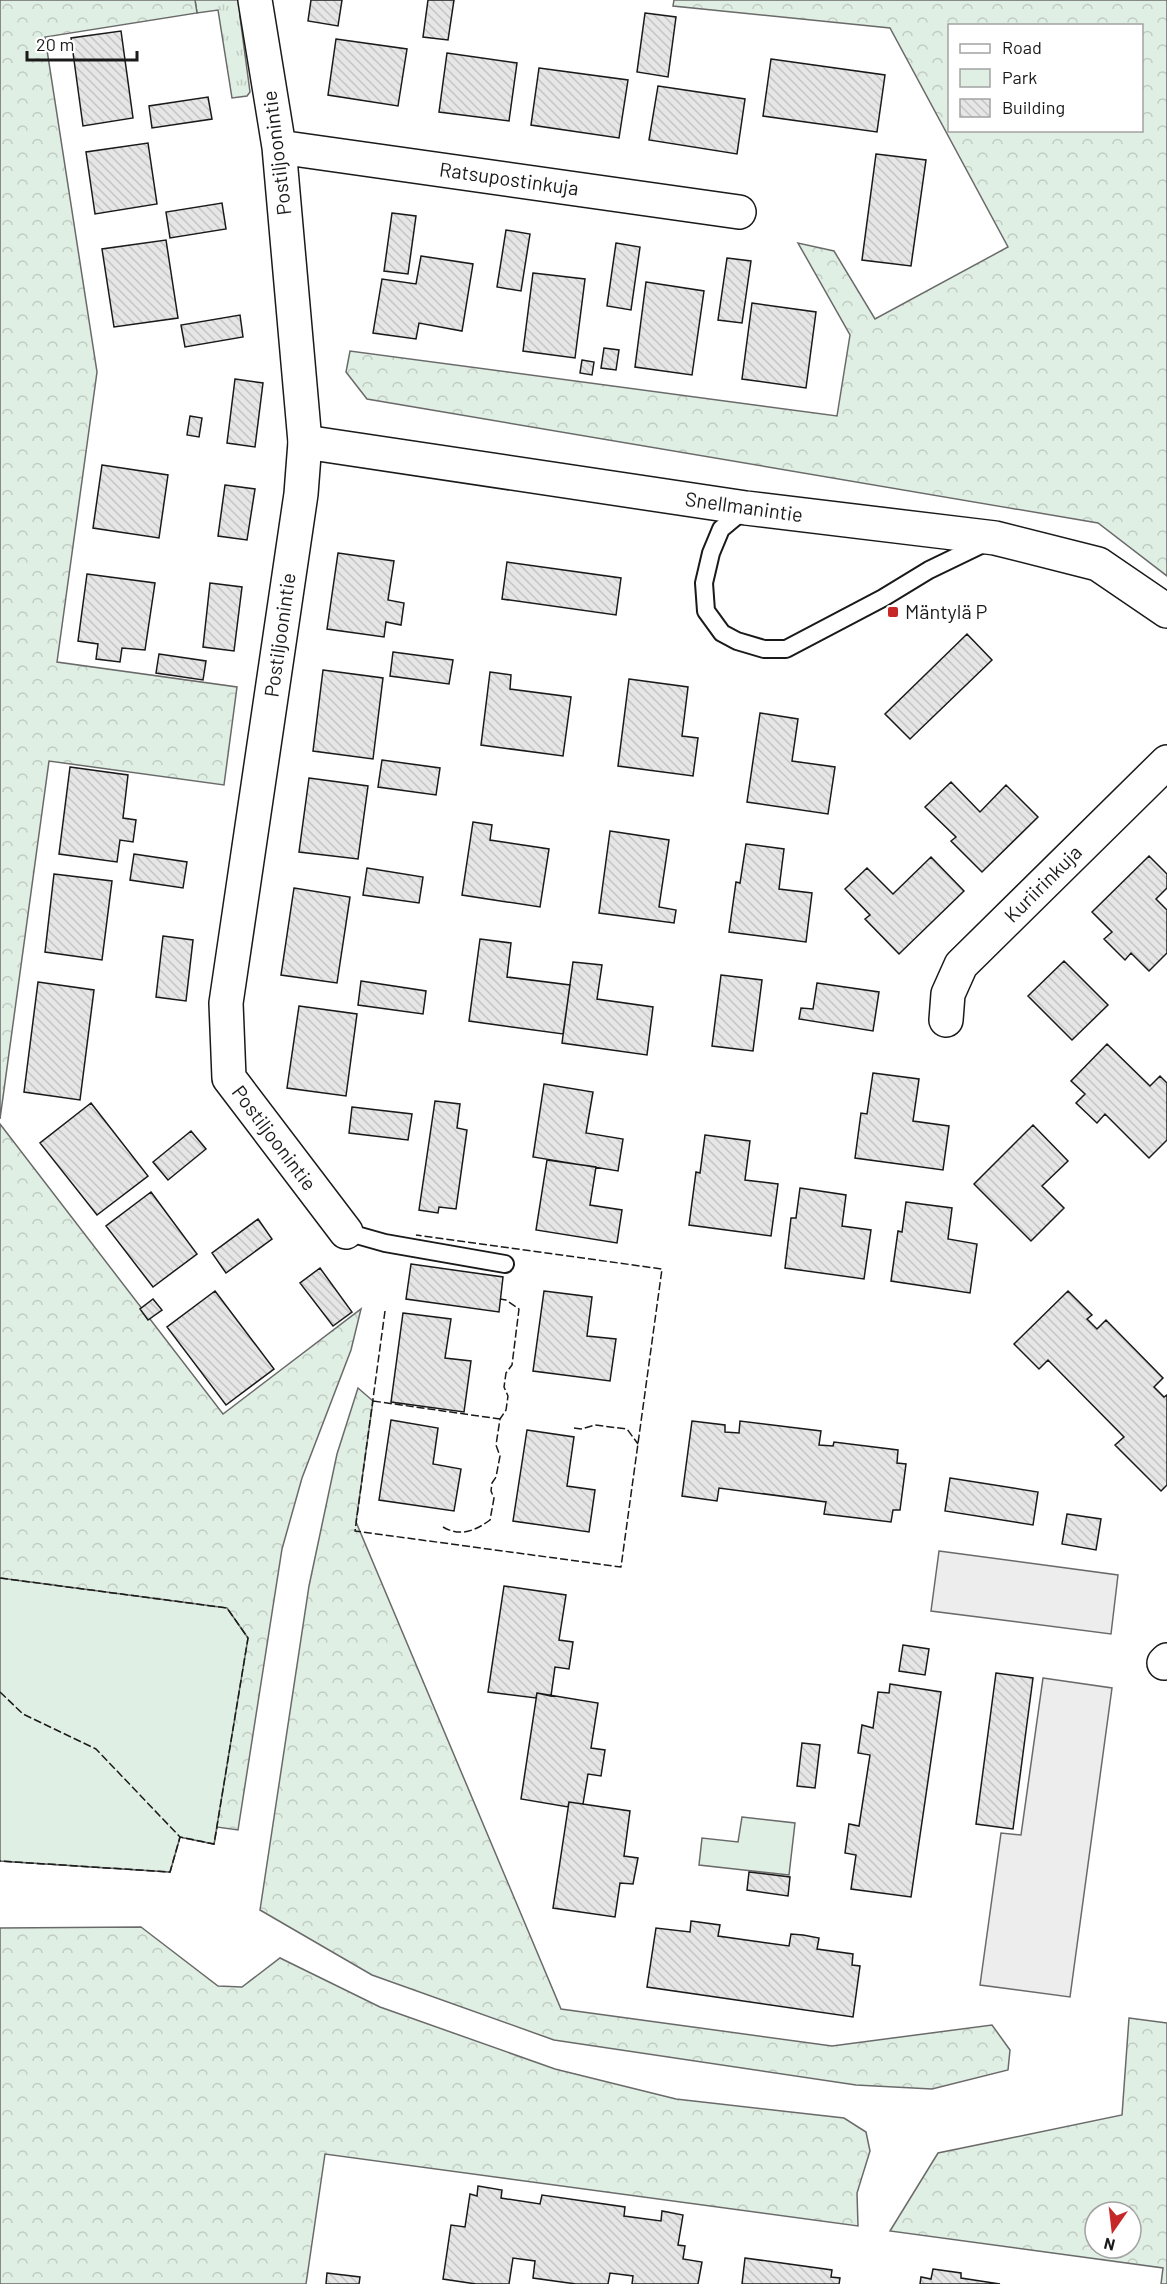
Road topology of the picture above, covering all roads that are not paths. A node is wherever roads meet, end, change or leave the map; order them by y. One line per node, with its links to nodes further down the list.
1 (255, 0): 2 (street, Postiljoonintie)
2 (279, 147): 3 (street, Ratsupostinkuja); 4 (street, Postiljoonintie)
3 (739, 212)
4 (305, 442): 5 (street, Snellmanintie); 10 (street, Postiljoonintie)
5 (746, 508): 6 (street, Snellmanintie); 6 (lane)
6 (995, 538): 7 (street, Snellmanintie)
7 (1167, 611)
8 (1167, 762): 9 (street, Kuriirinkuja)
9 (946, 1020)
10 (346, 1232): 11 (lane)
11 (504, 1264)

